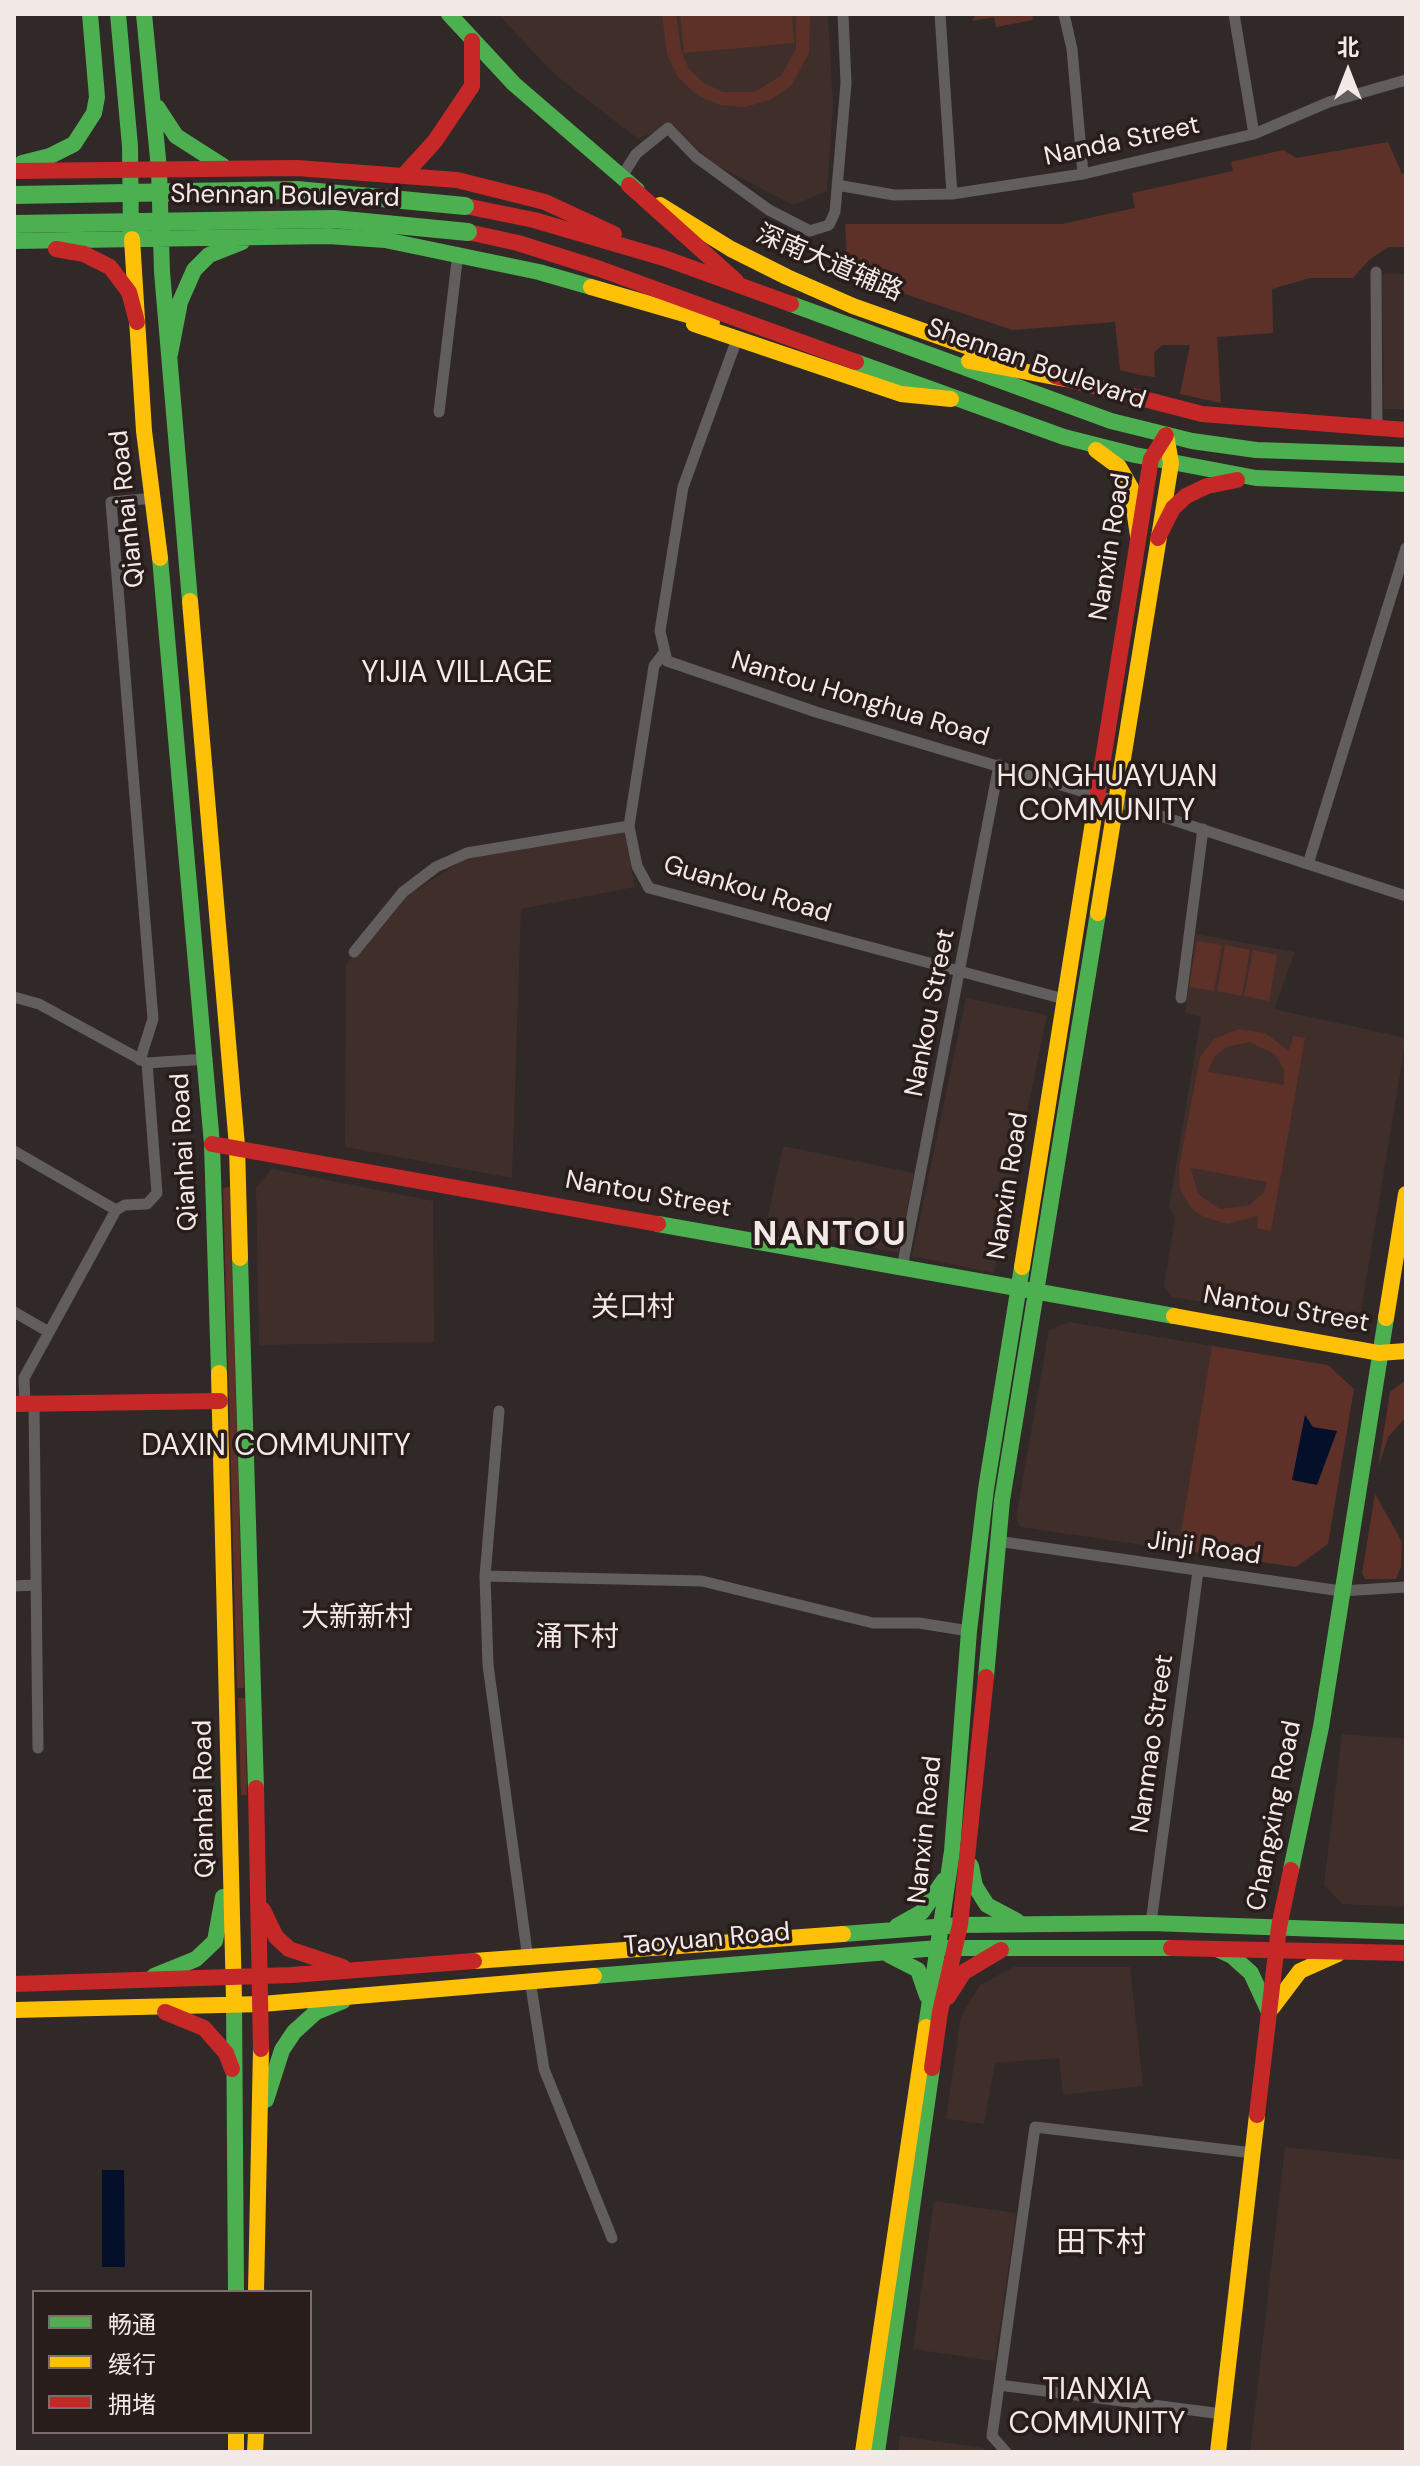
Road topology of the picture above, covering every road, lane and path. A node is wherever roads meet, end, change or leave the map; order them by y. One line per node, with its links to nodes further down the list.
1 (90, 14): 13 (main road)
2 (118, 14): 15 (main road, Qianhai Road)
3 (144, 14): 11 (main road, Qianhai Road)
4 (449, 14): 9 (main road, 深南大道辅路)
5 (843, 14): 20 (street)
6 (940, 14): 21 (street)
7 (1064, 14): 18 (street)
8 (1234, 14): 12 (street)
9 (472, 41): 17 (main road); 19 (main road, 深南大道辅路)
10 (1406, 80): 12 (street, Nanda Street)
11 (153, 100): 14 (main road); 16 (main road, Qianhai Road)
12 (1254, 134): 18 (street, Nanda Street)
13 (14, 168): 15 (main road, Shennan Boulevard)
14 (225, 168): 16 (main road, Shennan Boulevard); 17 (main road, Shennan Boulevard)
15 (130, 169): 16 (main road, Shennan Boulevard); 25 (main road, Qianhai Road)
16 (159, 169): 26 (main road, Qianhai Road)
17 (405, 174): 29 (main road, Shennan Boulevard)
18 (1083, 174): 21 (street, Nanda Street)
19 (625, 182): 20 (street); 31 (main road); 38 (main road, 深南大道辅路)
20 (837, 185): 21 (street, Nanda Street)
21 (952, 194)
22 (14, 195): 29 (main road, Shennan Boulevard, bridge)
23 (14, 224): 36 (main road, Shennan Boulevard, bridge)
24 (287, 236): 26 (main road, Shennan Boulevard); 28 (main road, Shennan Boulevard); 37 (main road)
25 (132, 239): 26 (main road, Shennan Boulevard); 27 (main road, Shennan Boulevard); 33 (main road, Qianhai Road)
26 (161, 239): 37 (main road, Qianhai Road)
27 (14, 243): 33 (main road)
28 (458, 253): 32 (main road, Shennan Boulevard); 40 (street)
29 (664, 258): 31 (main road, Shennan Boulevard)
30 (1376, 272): 41 (street)
31 (744, 288): 35 (main road, Shennan Boulevard)
32 (591, 289): 34 (main road); 36 (main road, Shennan Boulevard)
33 (137, 322): 50 (main road, Qianhai Road)
34 (737, 339): 39 (main road); 54 (street)
35 (915, 351): 38 (main road); 43 (main road, Shennan Boulevard)
36 (823, 352): 39 (main road, Shennan Boulevard)
37 (170, 354): 70 (main road, Qianhai Road)
38 (1065, 379): 41 (main road, 深南大道辅路)
39 (952, 399): 44 (main road, Shennan Boulevard)
40 (439, 412)
41 (1377, 429): 42 (main road, 深南大道辅路)
42 (1406, 430)
43 (1166, 435): 45 (main road, Shennan Boulevard); 46 (main road, Nanxin Road); 47 (main road, Nanxin Road)
44 (1064, 437): 46 (main road, Shennan Boulevard); 51 (main road)
45 (1406, 455)
46 (1151, 459): 47 (main road, Shennan Boulevard); 51 (main road, Nanxin Road)
47 (1171, 463): 48 (main road, Shennan Boulevard); 52 (main road, Nanxin Road)
48 (1256, 478): 49 (main road, Shennan Boulevard); 52 (main road)
49 (1406, 484)
50 (154, 498): 67 (main road, Qianhai Road); 68 (street)
51 (1138, 536): 56 (main road, Nanxin Road)
52 (1158, 538): 57 (main road, Nanxin Road)
53 (1406, 548): 60 (street)
54 (663, 654): 55 (street, Nantou Honghua Road); 58 (street, Guankou Road)
55 (999, 765): 56 (street, Nantou Honghua Road); 63 (street, Nankou Street)
56 (1098, 796): 57 (street, Nantou Honghua Road); 66 (main road, Nanxin Road)
57 (1118, 802): 59 (street, Nantou Honghua Road); 75 (main road, Nanxin Road)
58 (629, 826): 62 (street); 63 (street, Guankou Road)
59 (1203, 829): 60 (street, Nantou Honghua Road); 65 (street)
60 (1308, 864): 61 (street, Nantou Honghua Road)
61 (1406, 896)
62 (354, 952)
63 (962, 974): 66 (street, Guankou Road); 74 (street, Nankou Street)
64 (14, 997): 68 (street)
65 (1181, 998)
66 (1064, 999): 75 (main road, Nanxin Road)
67 (207, 1059): 68 (street); 69 (main road, Qianhai Road)
68 (144, 1062): 73 (street)
69 (212, 1144): 70 (main road, Nantou Street); 81 (main road, Qianhai Road)
70 (237, 1146): 74 (main road, Nantou Street); 95 (main road, Qianhai Road)
71 (14, 1151): 73 (street)
72 (1406, 1194): 79 (main road, Changxing Road)
73 (116, 1210): 77 (street)
74 (902, 1268): 75 (main road, Nantou Street)
75 (1028, 1291): 79 (main road, Nantou Street); 84 (main road, Nanxin Road); 91 (main road, Nanxin Road)
76 (14, 1312): 77 (street)
77 (49, 1332): 80 (street)
78 (1406, 1351): 79 (main road, Nantou Street)
79 (1379, 1353): 90 (main road, Changxing Road)
80 (19, 1378): 82 (street)
81 (220, 1401): 82 (main road); 93 (main road, Qianhai Road)
82 (24, 1404): 87 (street)
83 (499, 1411): 86 (street)
84 (997, 1541): 85 (street, Jinji Road); 94 (main road, Nanxin Road)
85 (1198, 1571): 90 (street, Jinji Road); 96 (street, Nanmao Street)
86 (485, 1576): 91 (street); 109 (street)
87 (36, 1585): 88 (street); 92 (street)
88 (14, 1586)
89 (1406, 1587): 90 (street, Jinji Road)
90 (1341, 1591): 99 (main road, Changxing Road)
91 (969, 1631): 94 (main road, Nanxin Road)
92 (38, 1748)
93 (232, 1820): 112 (main road, Qianhai Road); 114 (main road)
94 (961, 1853): 97 (main road); 98 (main road, Nanxin Road); 100 (main road)
95 (259, 1901): 110 (main road); 111 (main road, Qianhai Road)
96 (1151, 1923): 97 (main road, Taoyuan Road); 99 (main road, Taoyuan Road)
97 (1034, 1925): 98 (main road, Taoyuan Road)
98 (951, 1926): 100 (main road, Taoyuan Road); 104 (main road, Nanxin Road)
99 (1279, 1927): 101 (main road, Taoyuan Road); 105 (main road, Changxing Road)
100 (886, 1930): 109 (main road, Taoyuan Road)
101 (1406, 1932)
102 (1018, 1947): 103 (main road, Taoyuan Road); 104 (main road, Taoyuan Road); 121 (main road)
103 (1208, 1947): 105 (main road, Taoyuan Road); 122 (main road)
104 (946, 1948): 107 (main road, Taoyuan Road); 121 (main road, Nanxin Road)
105 (1277, 1948): 106 (main road, Taoyuan Road); 122 (main road, Changxing Road)
106 (1346, 1951): 108 (main road, Taoyuan Road); 122 (main road)
107 (876, 1953): 113 (main road, Taoyuan Road); 121 (main road)
108 (1406, 1953)
109 (528, 1959): 110 (main road, Taoyuan Road)
110 (357, 1970): 111 (main road, Taoyuan Road)
111 (262, 1977): 112 (main road, Taoyuan Road); 117 (main road, Qianhai Road)
112 (234, 1978): 114 (main road, Taoyuan Road); 118 (main road, Qianhai Road)
113 (530, 1980): 116 (main road, Taoyuan Road); 126 (street)
114 (129, 1981): 115 (main road, Taoyuan Road)
115 (14, 1984)
116 (364, 1993): 117 (main road, Taoyuan Road); 124 (main road)
117 (262, 2004): 118 (main road, Taoyuan Road); 124 (main road, Qianhai Road)
118 (234, 2006): 119 (main road, Taoyuan Road); 123 (main road, Qianhai Road)
119 (132, 2007): 120 (main road, Taoyuan Road); 123 (main road)
120 (14, 2010)
121 (933, 2011): 131 (main road, Nanxin Road); 132 (main road, Nanxin Road)
122 (1269, 2013): 125 (main road, Changxing Road)
123 (237, 2082): 127 (main road, Qianhai Road)
124 (261, 2112): 128 (main road, Qianhai Road)
125 (1253, 2153): 129 (street); 130 (main road, Changxing Road)
126 (612, 2238)
127 (236, 2290)
128 (256, 2290)
129 (999, 2385): 130 (street); 133 (street)
130 (1222, 2414): 134 (main road, Changxing Road)
131 (863, 2452)
132 (877, 2452)
133 (1006, 2452)
134 (1218, 2452)

